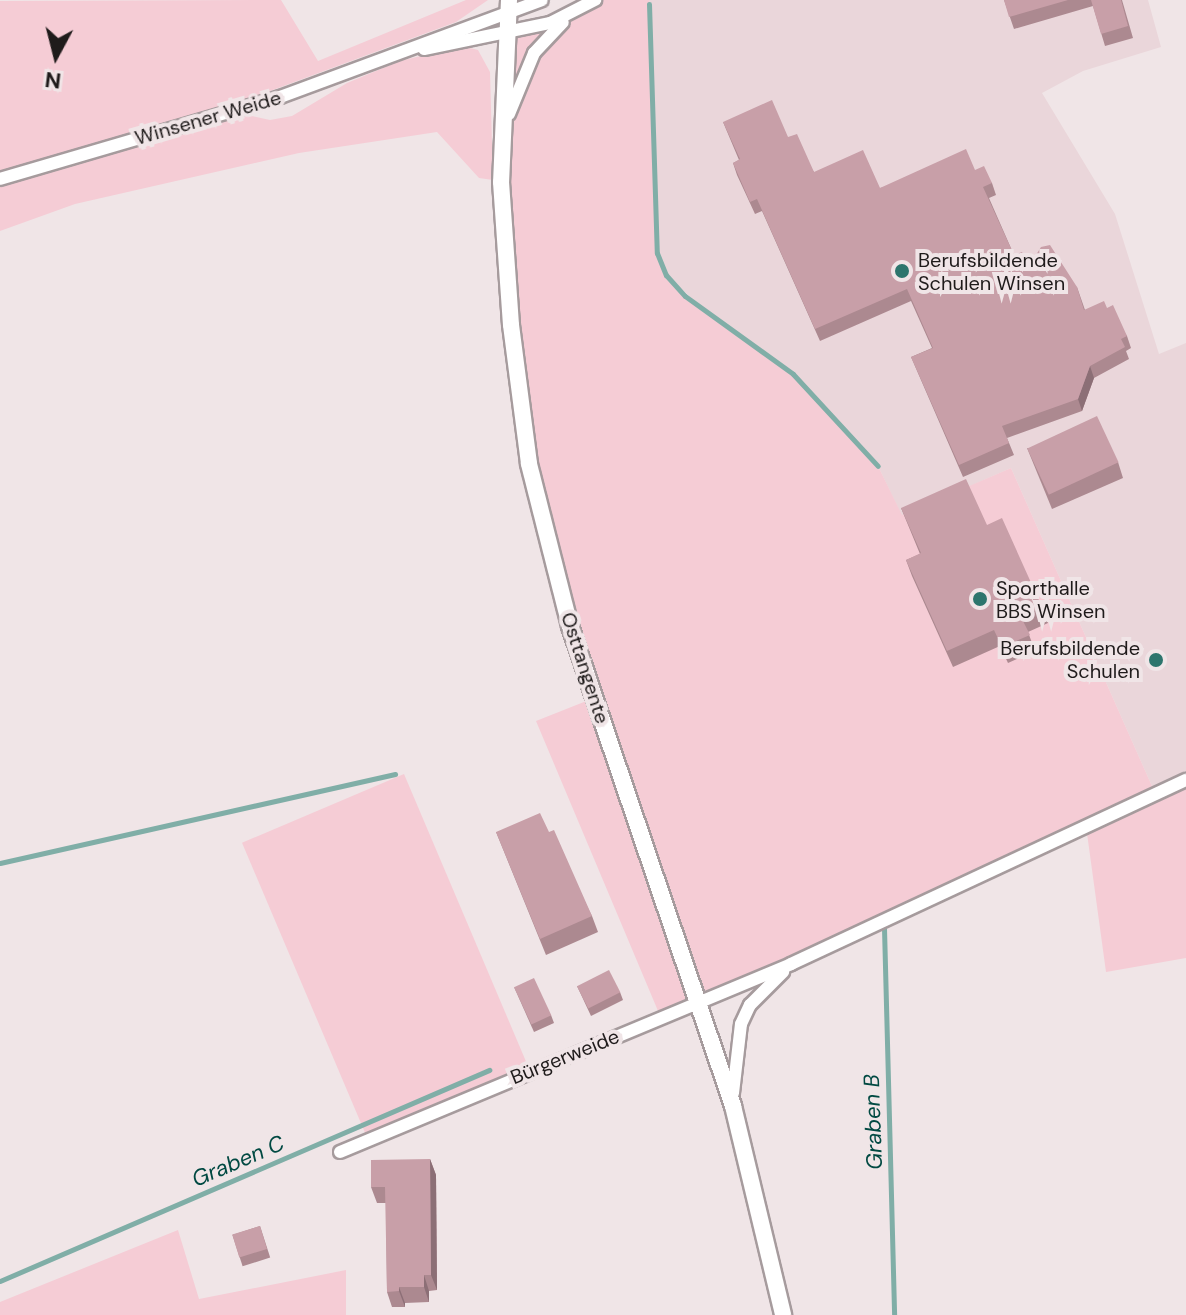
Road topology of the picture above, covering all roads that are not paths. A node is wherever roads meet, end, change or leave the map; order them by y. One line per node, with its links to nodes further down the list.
1 (542, 0): 3 (street, Winsener Weide)
2 (595, 0): 4 (street)
3 (508, 5): 5 (main road, Osttangente); 6 (street, Winsener Weide)
4 (574, 12): 5 (street, Winsener Weide); 7 (street)
5 (506, 33): 6 (street, Winsener Weide); 7 (main road, Osttangente)
6 (413, 51): 8 (street, Winsener Weide)
7 (501, 140): 11 (main road, Osttangente)
8 (0, 179)
9 (1186, 780): 10 (street, Bürgerweide)
10 (791, 964): 11 (street, Bürgerweide); 12 (street, Bürgerweide)
11 (700, 1003): 12 (main road, Osttangente); 13 (street, Bürgerweide)
12 (733, 1106): 14 (main road, Osttangente)
13 (340, 1152)
14 (783, 1315)

